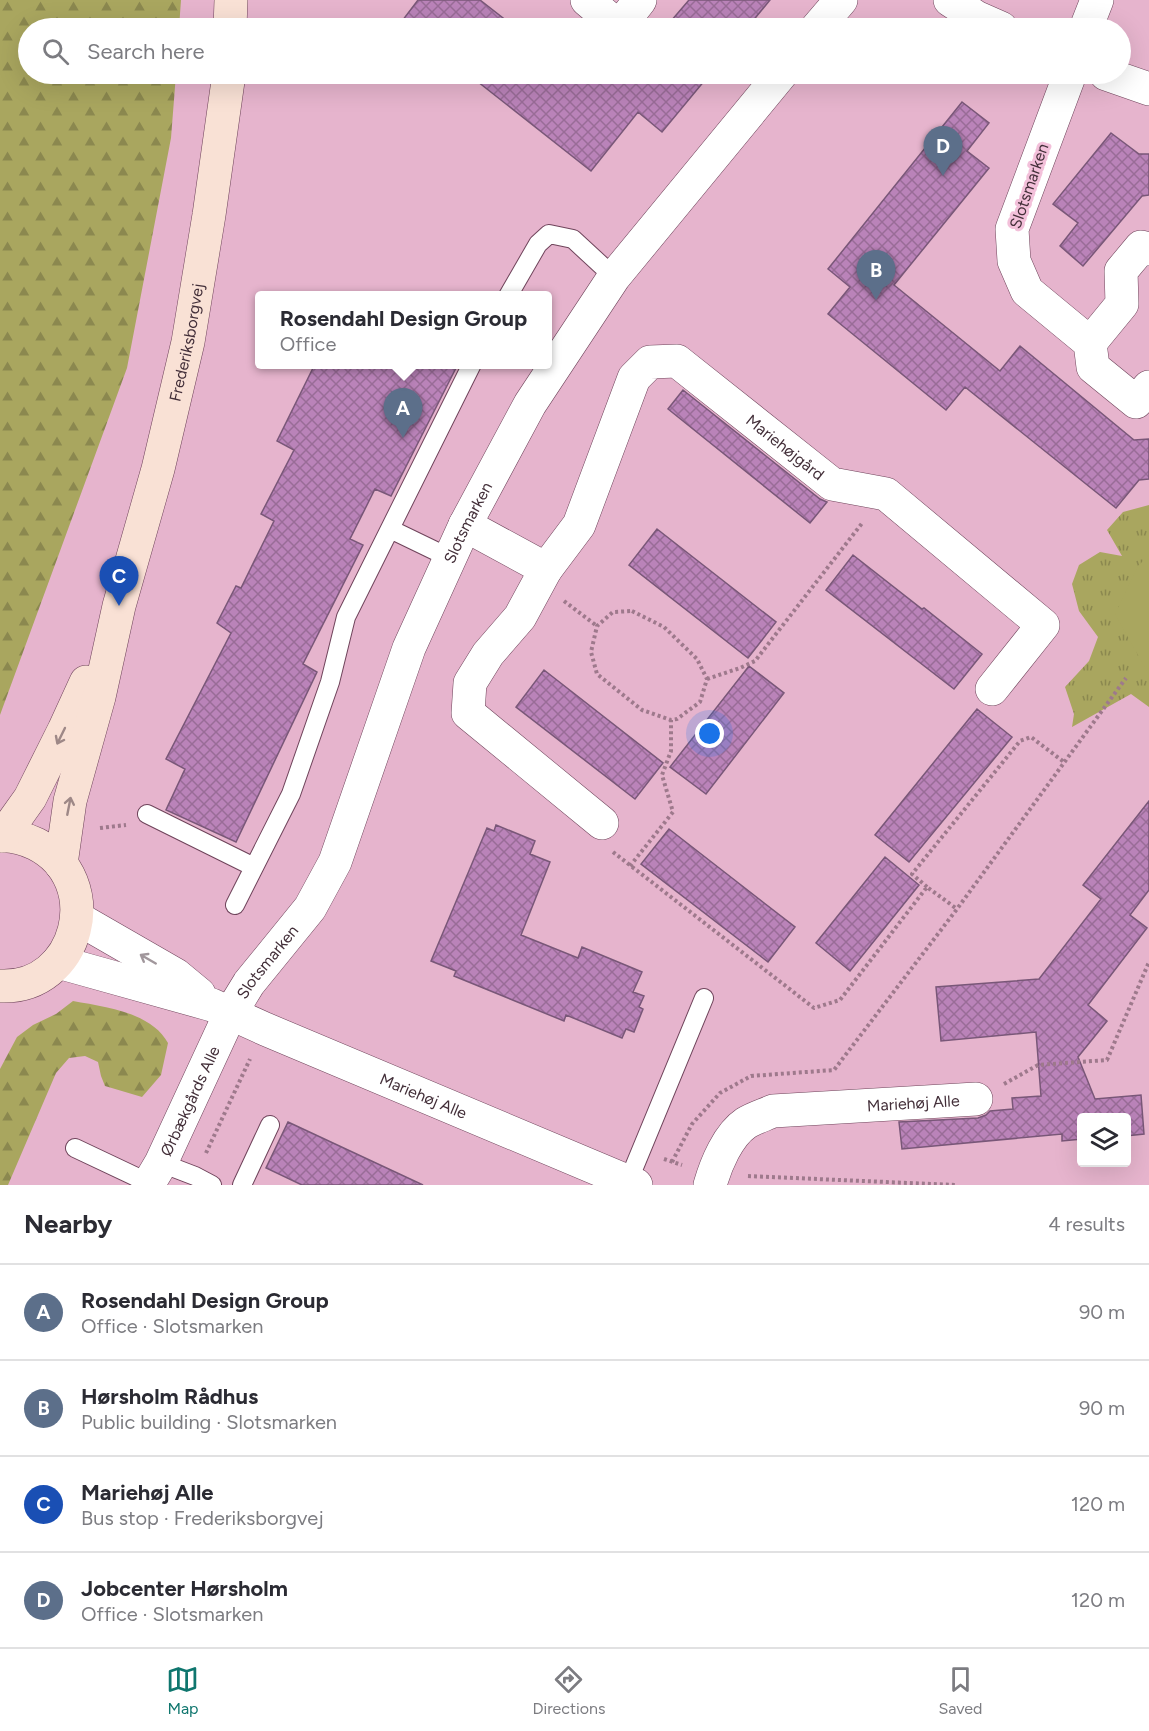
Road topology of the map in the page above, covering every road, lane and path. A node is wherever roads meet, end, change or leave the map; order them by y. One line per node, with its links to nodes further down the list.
1 (231, 0): 7 (main road)
2 (587, 0): 8 (street)
3 (640, 0): 9 (street)
4 (841, 0): 10 (street)
5 (950, 0): 11 (street)
6 (1097, 0): 12 (street)
7 (230, 18)
8 (608, 18)
9 (626, 18)
10 (826, 18)
11 (978, 18)
12 (1090, 18)
13 (1131, 83): 17 (street)
14 (228, 84): 29 (main road, Frederiksborgvej)
15 (773, 84): 19 (street, Slotsmarken)
16 (1066, 84): 21 (street, Slotsmarken)
17 (1149, 89)
18 (1149, 249): 21 (street)
19 (614, 277): 20 (lane); 25 (street, Slotsmarken)
20 (511, 291)
21 (1090, 343): 23 (street)
22 (470, 369): 26 (lane)
23 (1149, 387)
24 (886, 494): 28 (street, Mariehøjgård); 31 (path); 32 (street, Mariehøjgård)
25 (465, 525): 27 (street, Slotsmarken); 28 (street)
26 (390, 529): 27 (lane); 40 (lane)
27 (450, 558): 49 (street, Slotsmarken)
28 (546, 569): 36 (street, Mariehøjgård)
29 (119, 606): 37 (main road, Frederiksborgvej, one-way to 37); 38 (main road, Frederiksborgvej, one-way to 29)
30 (1126, 678): 34 (path)
31 (707, 679): 33 (path); 33 (path)
32 (992, 689)
33 (671, 720): 39 (path)
34 (1064, 762): 41 (path); 43 (path)
35 (147, 814): 40 (lane)
36 (602, 823): 39 (path)
37 (2, 836): 38 (main road)
38 (61, 864): 44 (main road)
39 (630, 866): 41 (path)
40 (254, 867): 42 (lane)
41 (927, 887): 43 (path)
42 (235, 905)
43 (957, 909): 55 (path)
44 (77, 918): 45 (main road); 49 (street, Mariehøj Alle, one-way to 44)
45 (58, 962): 47 (main road); 49 (street, Mariehøj Alle)
46 (1149, 962): 51 (path)
47 (0, 986)
48 (704, 998): 54 (lane)
49 (221, 1010): 50 (street, Mariehøj Alle); 57 (street, Ørbækgårds Alle)
50 (264, 1029): 56 (path); 59 (street, Mariehøj Alle)
51 (976, 1099): 58 (street, Mariehøj Alle)
52 (270, 1125): 61 (lane)
53 (75, 1148): 57 (lane)
54 (642, 1150): 55 (path); 59 (lane)
55 (672, 1162): 58 (path)
56 (195, 1176): 57 (lane); 60 (lane)
57 (153, 1177)
58 (712, 1180): 62 (path)
59 (632, 1184)
60 (212, 1185)
61 (242, 1185)
62 (955, 1185)

